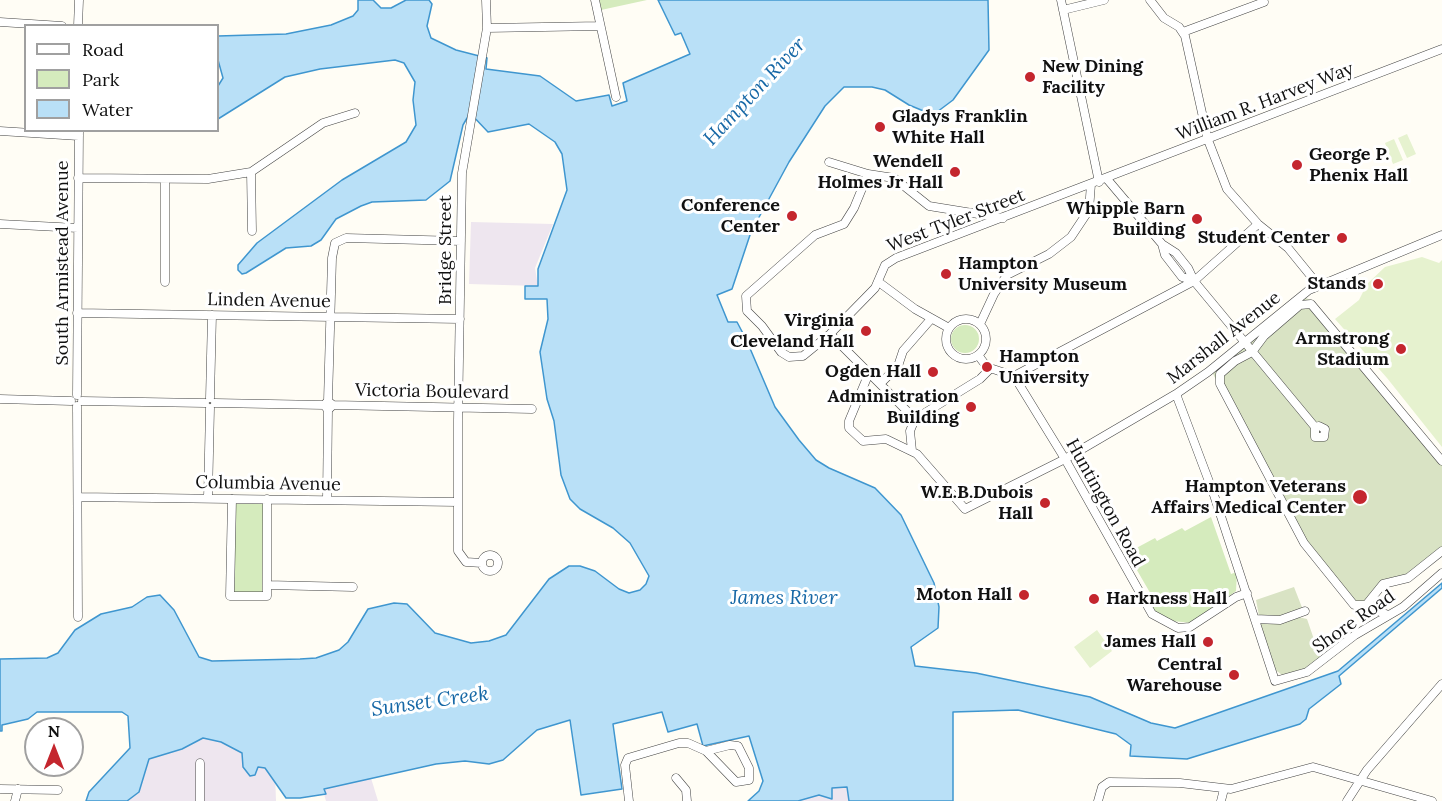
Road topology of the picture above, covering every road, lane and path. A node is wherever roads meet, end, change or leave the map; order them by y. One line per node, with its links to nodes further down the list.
1 (79, 0): 11 (street)
2 (486, 0): 13 (street, Bridge Street)
3 (595, 0): 12 (street)
4 (1061, 0): 8 (street)
5 (1104, 0): 8 (street)
6 (1150, 0): 14 (street)
7 (1264, 2): 14 (street)
8 (1063, 10): 26 (street)
9 (0, 22): 10 (street)
10 (31, 24)
11 (78, 24)
12 (600, 26): 13 (street); 16 (street)
13 (488, 28): 33 (street, Bridge Street)
14 (1183, 32): 20 (street)
15 (1442, 49): 20 (street, William R. Harvey Way)
16 (616, 97)
17 (355, 113): 22 (street)
18 (0, 132): 19 (street)
19 (79, 133): 24 (street, South Armistead Avenue)
20 (1208, 140): 26 (street, William R. Harvey Way); 29 (street)
21 (829, 162): 23 (street)
22 (251, 172): 25 (street); 31 (street)
23 (868, 174): 27 (street); 45 (street, West Tyler Street)
24 (78, 178): 25 (street); 30 (street, South Armistead Avenue)
25 (165, 179): 35 (street)
26 (1099, 182): 27 (street, West Tyler Street); 34 (street); 43 (street)
27 (1005, 218): 36 (street, West Tyler Street)
28 (0, 224): 30 (street)
29 (1258, 224): 34 (street); 37 (street)
30 (78, 228): 38 (street, South Armistead Avenue)
31 (252, 231)
32 (1442, 235): 37 (street, Marshall Avenue)
33 (461, 241): 40 (street); 41 (street, Bridge Street)
34 (1194, 281): 46 (street); 51 (street)
35 (165, 282)
36 (880, 283): 42 (street); 45 (street, West Tyler Street)
37 (1319, 286): 46 (street, Marshall Avenue)
38 (77, 313): 39 (street, Linden Avenue); 55 (street, South Armistead Avenue)
39 (212, 315): 40 (street, Linden Avenue); 56 (street)
40 (330, 317): 41 (street, Linden Avenue); 57 (street)
41 (460, 319): 58 (street, Bridge Street)
42 (931, 319): 44 (street); 52 (street)
43 (980, 324): 44 (street); 48 (street)
44 (949, 328): 48 (street)
45 (830, 334): 50 (street)
46 (1245, 342): 47 (street); 53 (street, Marshall Avenue)
47 (1252, 352): 61 (street); 64 (street); 77 (street)
48 (978, 355): 49 (street)
49 (990, 369): 51 (street); 60 (street)
50 (869, 373): 52 (street); 62 (street)
51 (1014, 376): 63 (street, Huntington Road)
52 (880, 384): 60 (street)
53 (1176, 394): 63 (street, Marshall Avenue); 76 (street)
54 (0, 399): 55 (street, Victoria Boulevard)
55 (77, 401): 56 (street, Victoria Boulevard); 65 (street, South Armistead Avenue)
56 (210, 403): 57 (street, Victoria Boulevard); 66 (street)
57 (328, 405): 58 (street, Victoria Boulevard); 69 (street)
58 (459, 408): 59 (street, Victoria Boulevard); 70 (street, Bridge Street)
59 (532, 409)
60 (915, 419): 62 (street)
61 (1315, 428)
62 (912, 452): 63 (street, Marshall Avenue)
63 (1065, 459): 76 (street, Huntington Road)
64 (1442, 461)
65 (78, 497): 66 (street, Columbia Avenue); 80 (street, South Armistead Avenue)
66 (208, 498): 67 (street, Columbia Avenue)
67 (232, 499): 68 (street, Columbia Avenue); 74 (street)
68 (267, 499): 69 (street, Columbia Avenue); 74 (street)
69 (327, 499): 70 (street, Columbia Avenue)
70 (458, 502): 72 (street, Bridge Street)
71 (1442, 551): 77 (street)
72 (483, 563)
73 (1442, 573): 79 (street, Shore Road)
74 (267, 585): 75 (street)
75 (353, 587)
76 (1247, 593): 81 (street)
77 (1365, 606): 79 (street)
78 (1305, 611): 81 (street)
79 (1388, 615): 81 (street, Shore Road)
80 (78, 617)
81 (1255, 619)
82 (1442, 684): 86 (street)
83 (706, 751): 83 (street); 93 (street)
84 (200, 763): 92 (street)
85 (676, 778): 94 (street)
86 (1360, 779): 89 (street); 97 (street); 98 (street)
87 (0, 789): 88 (street)
88 (18, 789): 90 (street); 91 (street)
89 (1224, 789): 95 (street); 96 (street)
90 (58, 790)
91 (15, 801)
92 (200, 801)
93 (629, 801)
94 (687, 801)
95 (1098, 801)
96 (1221, 801)
97 (1347, 801)
98 (1432, 801)

